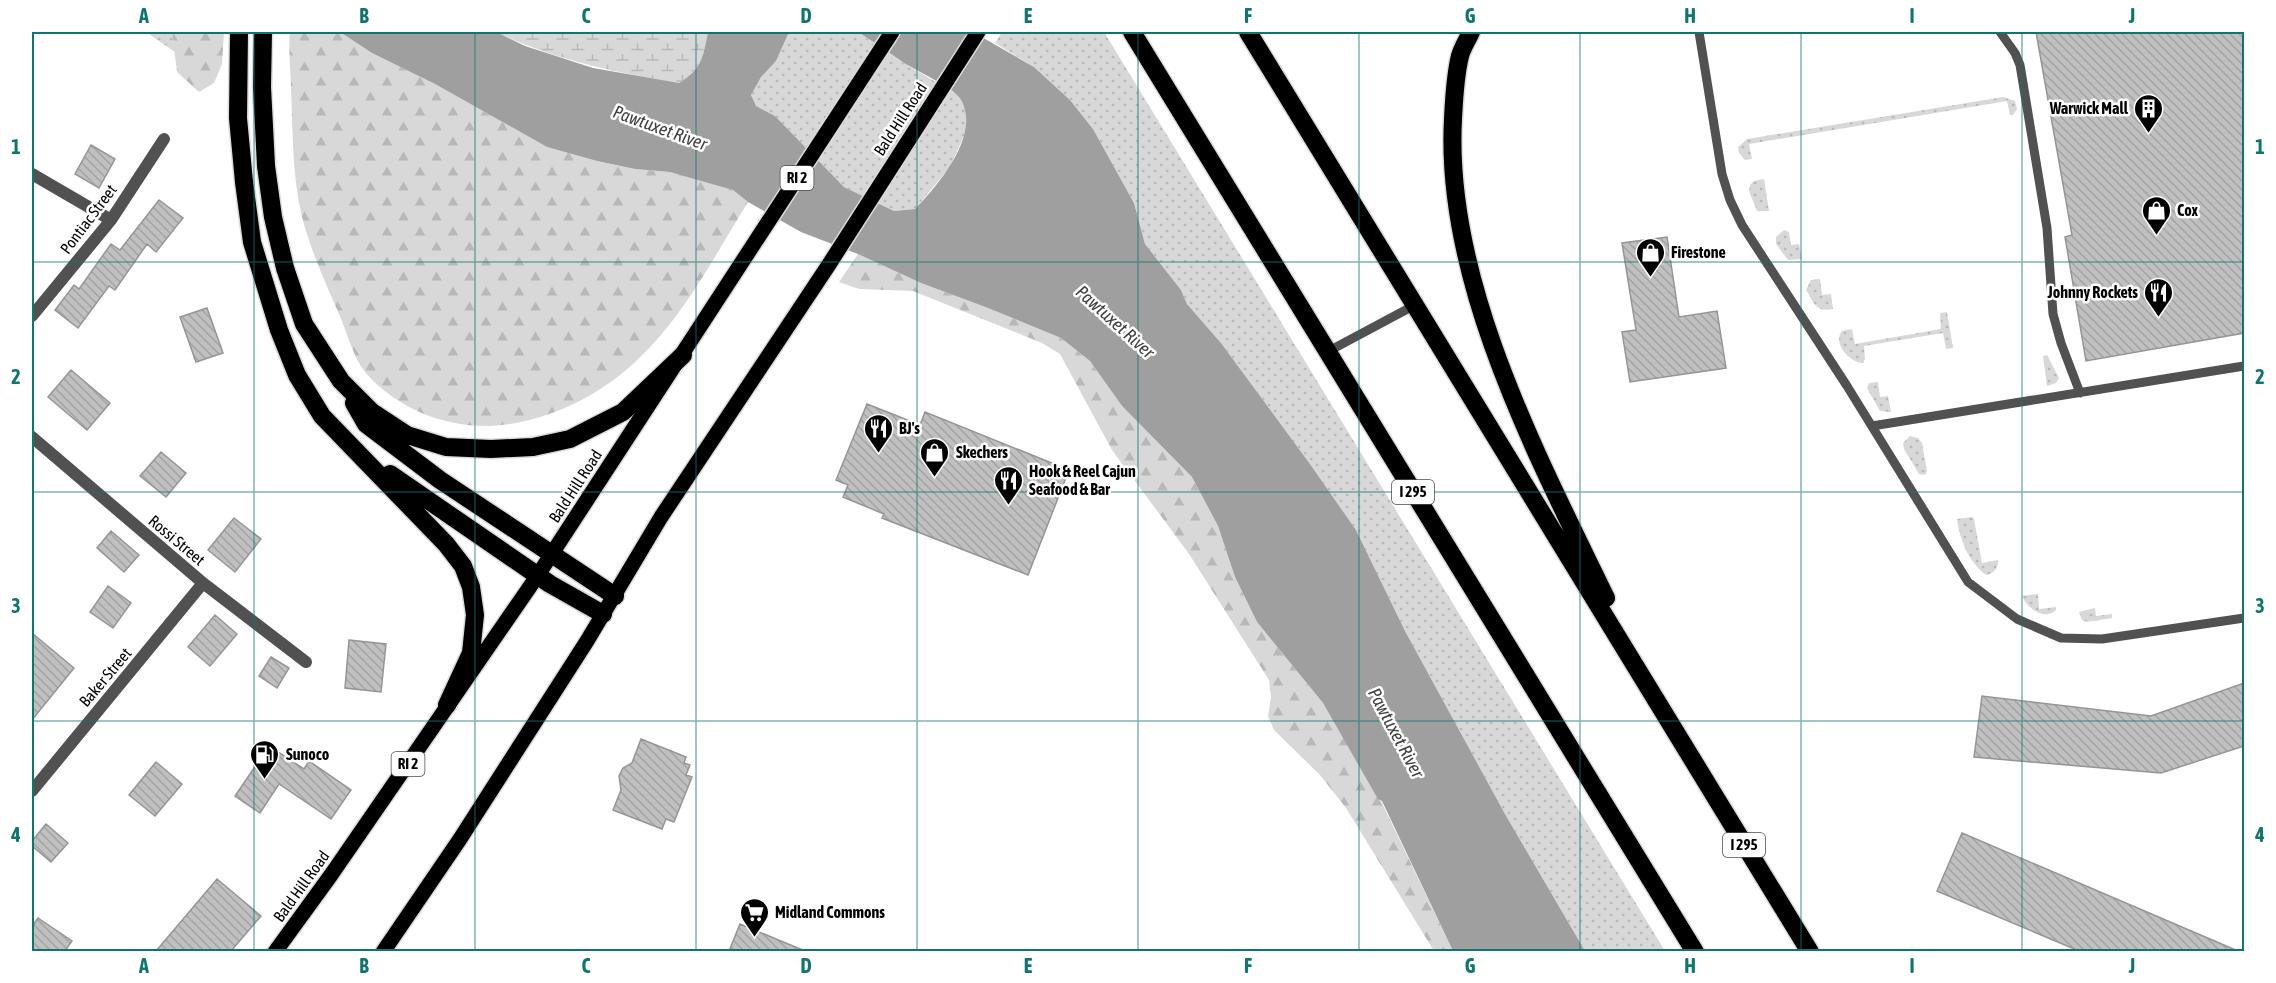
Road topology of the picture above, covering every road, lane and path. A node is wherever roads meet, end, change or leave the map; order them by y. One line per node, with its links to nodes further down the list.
1 (238, 32): 22 (highway)
2 (263, 32): 18 (highway)
3 (892, 32): 16 (main road, Bald Hill Road / RI 2)
4 (978, 32): 26 (main road, Bald Hill Road)
5 (1131, 32): 15 (highway, I 295)
6 (1248, 32): 13 (highway, I 295)
7 (1471, 32): 31 (highway)
8 (1699, 32): 20 (lane)
9 (2000, 32): 19 (lane)
10 (164, 139): 12 (street, Pontiac Street)
11 (32, 174): 12 (street)
12 (111, 220): 14 (street, Pontiac Street)
13 (1415, 305): 15 (lane); 31 (highway, I 295)
14 (32, 316)
15 (1327, 352): 35 (highway, I 295)
16 (683, 355): 18 (highway); 23 (main road, Bald Hill Road / RI 2)
17 (2244, 366): 19 (lane)
18 (341, 381): 23 (highway)
19 (2080, 393): 20 (lane)
20 (1872, 426): 28 (lane)
21 (32, 437): 25 (street, Rossi Street)
22 (356, 451): 24 (highway); 30 (highway)
23 (552, 555): 24 (main road, Bald Hill Road / RI 2); 26 (highway)
24 (538, 575): 27 (highway); 30 (main road, Bald Hill Road / RI 2)
25 (203, 583): 29 (street, Rossi Street); 32 (street, Baker Street)
26 (615, 596): 27 (main road, Bald Hill Road)
27 (603, 614): 34 (main road, Bald Hill Road)
28 (2244, 618)
29 (306, 662)
30 (447, 705): 33 (main road, Bald Hill Road / RI 2)
31 (1679, 738): 36 (highway, I 295)
32 (32, 791)
33 (275, 951)
34 (383, 951)
35 (1695, 951)
36 (1810, 951)

